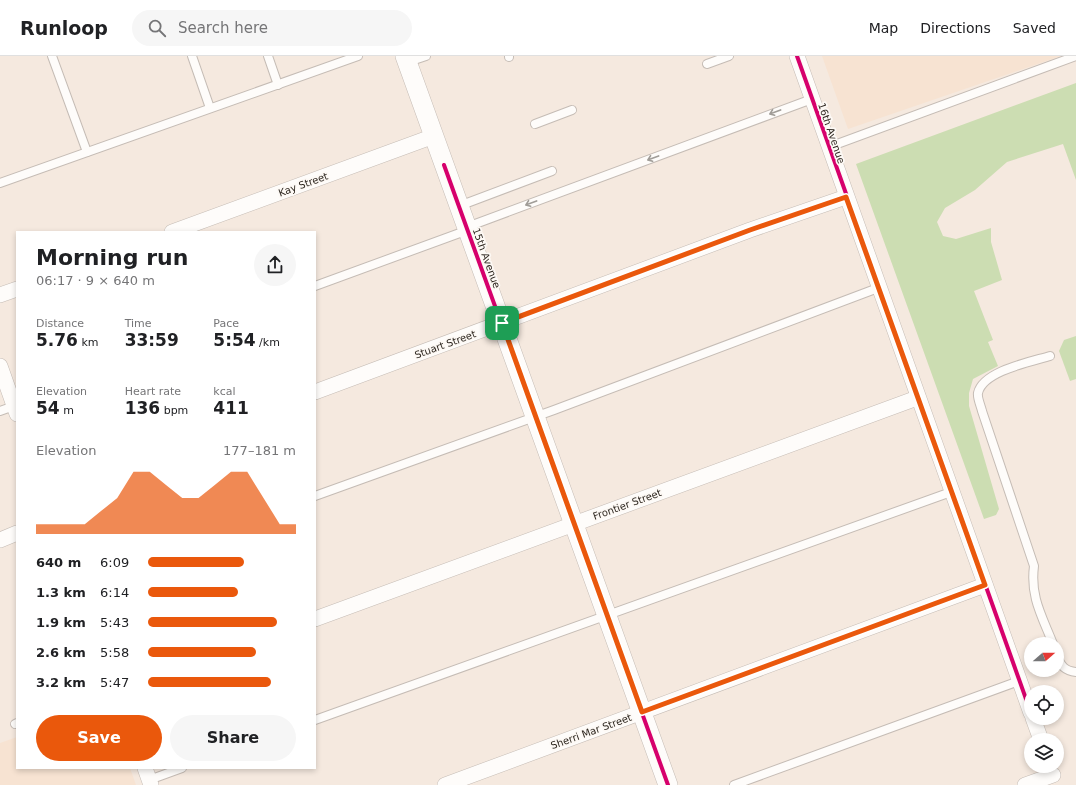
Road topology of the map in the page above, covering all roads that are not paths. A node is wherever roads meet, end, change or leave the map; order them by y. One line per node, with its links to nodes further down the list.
1 (52, 56): 18 (lane)
2 (192, 56): 13 (lane)
3 (268, 56): 11 (lane)
4 (358, 56): 11 (lane)
5 (426, 56): 9 (lane)
6 (729, 56): 10 (lane)
7 (797, 56): 12 (street, 16th Avenue)
8 (1076, 56): 17 (lane)
9 (406, 59): 16 (street, 15th Avenue)
10 (707, 64)
11 (278, 85): 13 (lane)
12 (812, 99): 17 (street, 16th Avenue); 23 (lane, one-way to 23)
13 (210, 108): 18 (lane)
14 (572, 110): 15 (lane)
15 (535, 124)
16 (434, 136): 22 (street, 15th Avenue); 24 (street, Kay Street)
17 (829, 147): 21 (street, 16th Avenue)
18 (87, 152): 20 (lane)
19 (552, 170): 22 (lane)
20 (0, 183)
21 (846, 197): 26 (street, 16th Avenue); 29 (street, Stuart Street)
22 (459, 206): 23 (street, 15th Avenue)
23 (467, 228): 25 (lane); 29 (street, 15th Avenue)
24 (175, 231)
25 (316, 286)
26 (878, 288): 33 (street, 16th Avenue); 36 (lane)
27 (16, 289): 28 (street)
28 (0, 295)
29 (502, 323): 32 (street, Stuart Street); 36 (street, 15th Avenue)
30 (1050, 356): 45 (lane)
31 (0, 366): 34 (street)
32 (316, 392)
33 (917, 398): 37 (street, 16th Avenue); 39 (street, Frontier Street)
34 (15, 403): 35 (lane)
35 (0, 411)
36 (536, 416): 38 (lane); 39 (street, 15th Avenue)
37 (951, 492): 42 (street, 16th Avenue); 43 (lane)
38 (316, 496)
39 (575, 523): 43 (street, 15th Avenue); 44 (street, Frontier Street)
40 (16, 534): 41 (street)
41 (0, 540)
42 (985, 585): 48 (street, 16th Avenue); 50 (street, Sherri Mar Street)
43 (607, 615): 50 (street, 15th Avenue); 51 (lane)
44 (316, 619)
45 (1050, 637)
46 (1064, 668): 47 (lane)
47 (1076, 672)
48 (1019, 681): 49 (street, 16th Avenue); 57 (lane)
49 (1024, 694)
50 (642, 712): 55 (street, Sherri Mar Street); 56 (street, 15th Avenue)
51 (316, 720)
52 (179, 769): 54 (lane)
53 (1053, 775): 58 (street)
54 (148, 778)
55 (445, 785)
56 (668, 785)
57 (734, 785)
58 (1025, 785)

